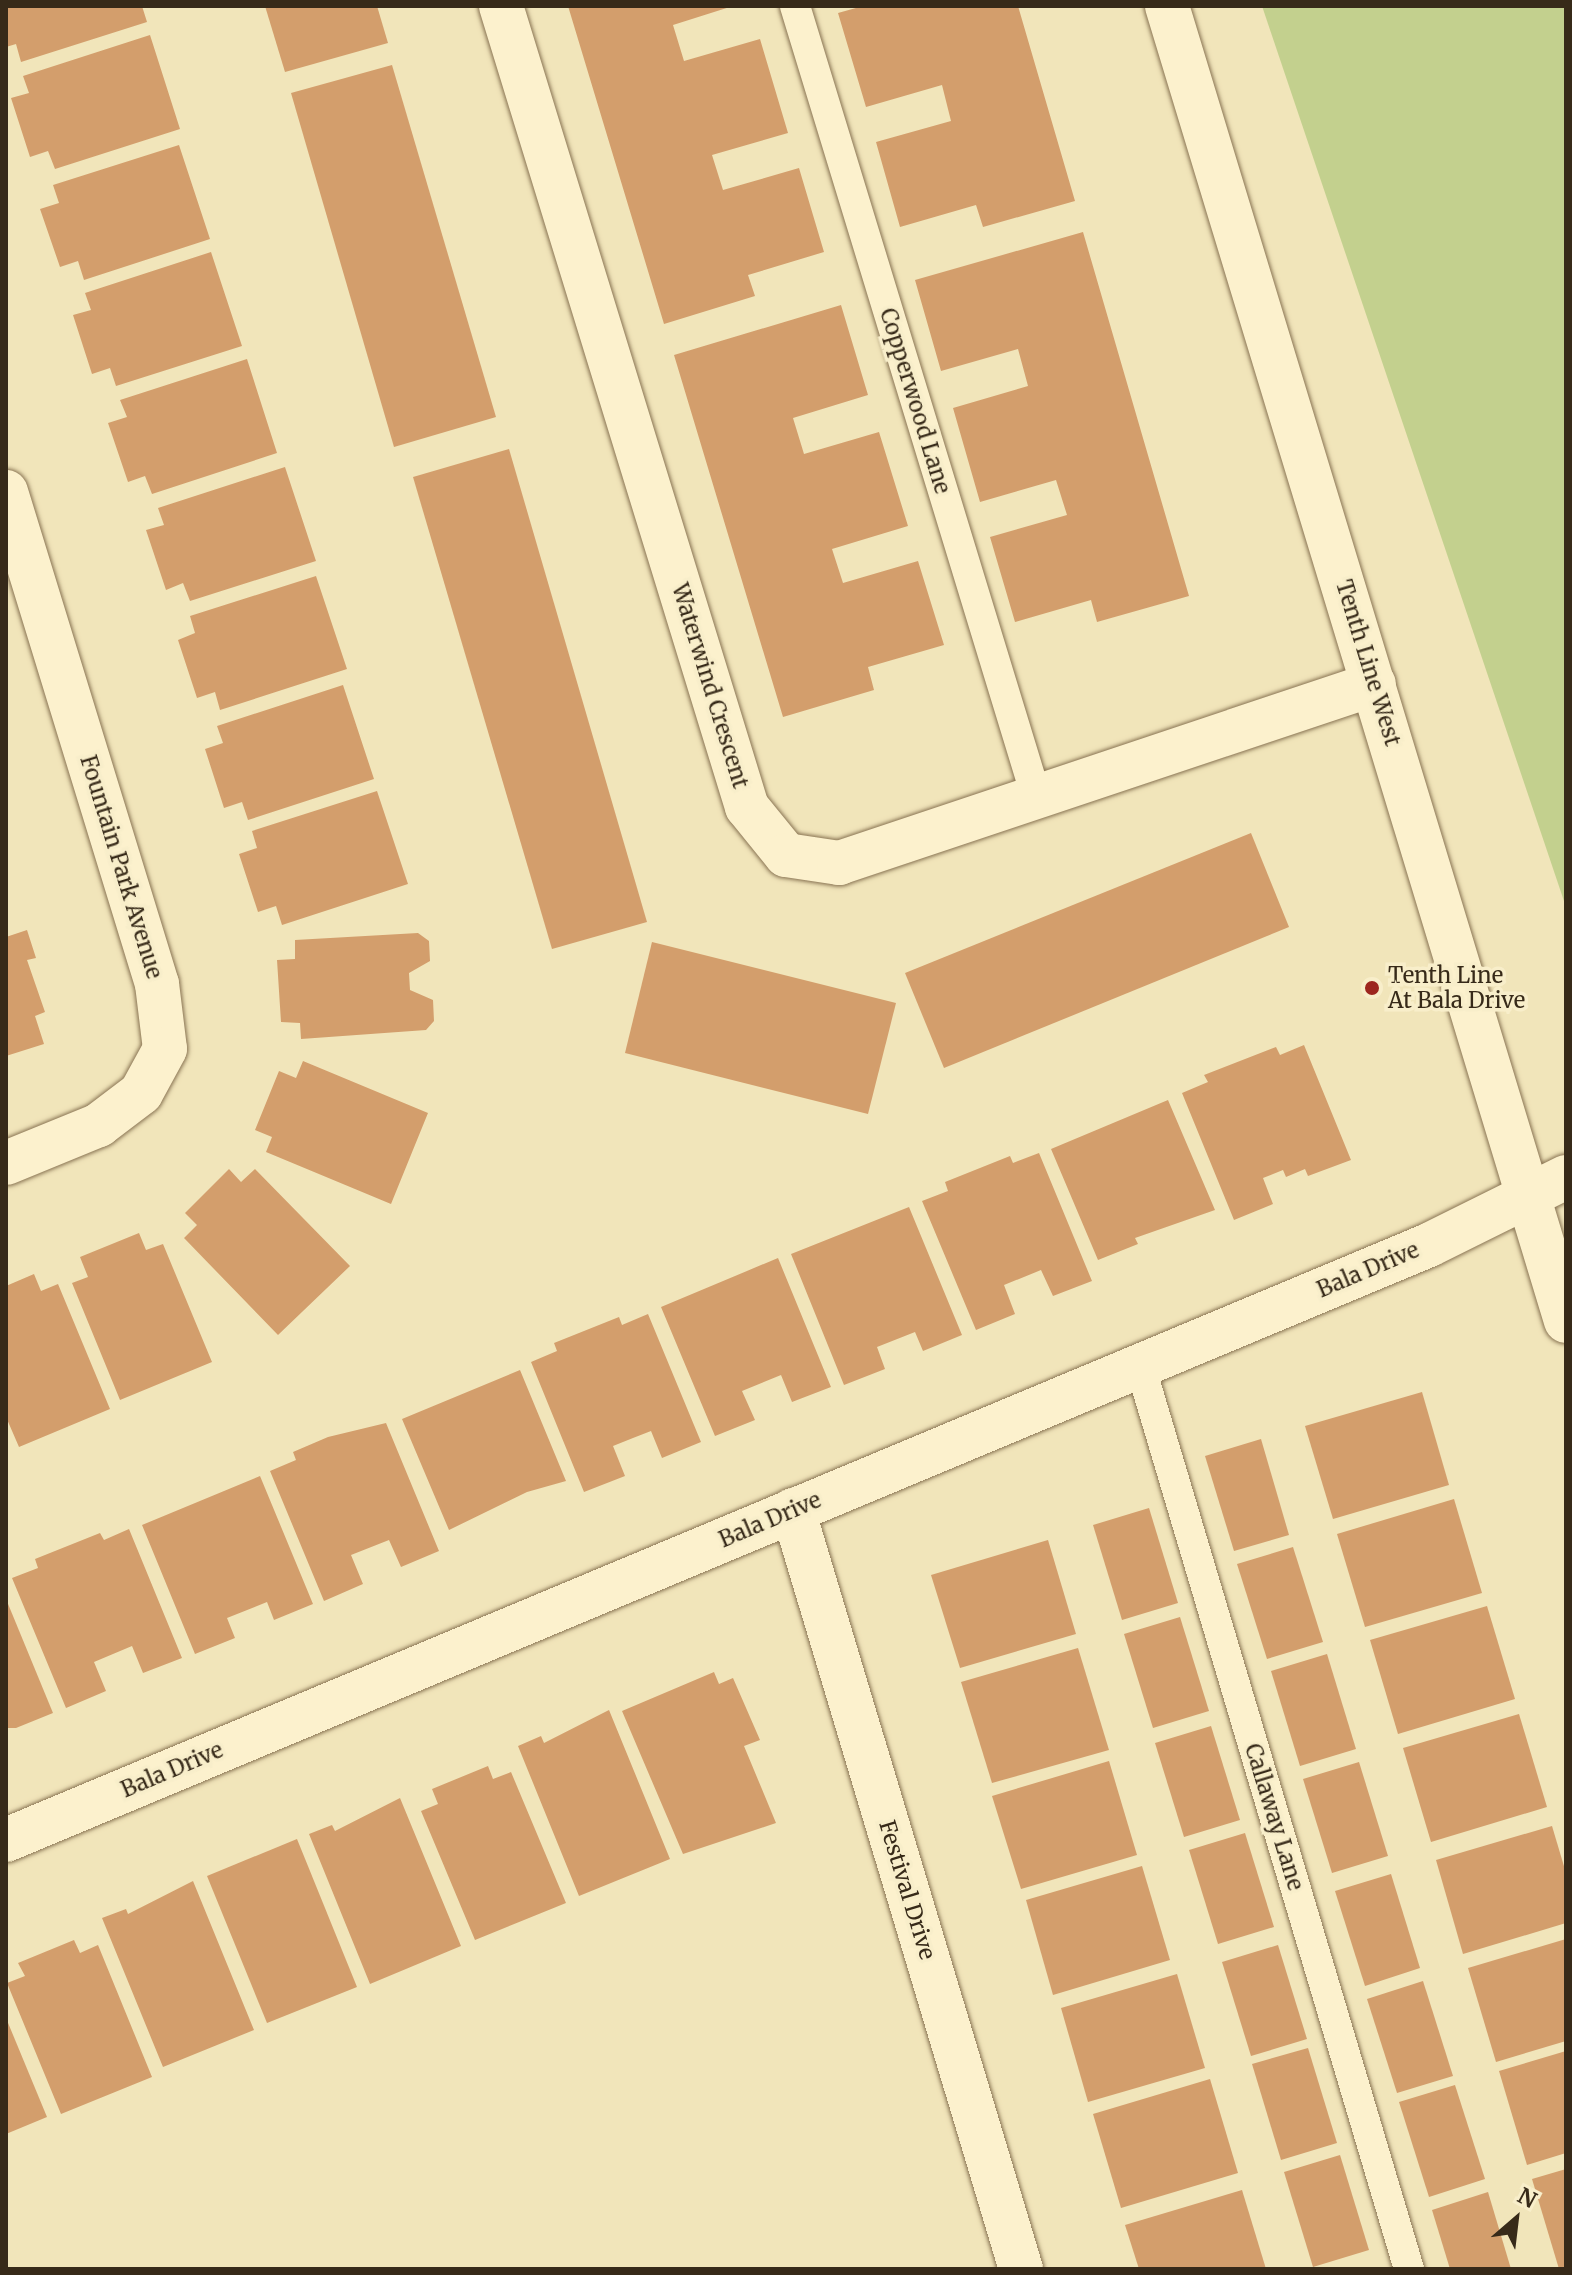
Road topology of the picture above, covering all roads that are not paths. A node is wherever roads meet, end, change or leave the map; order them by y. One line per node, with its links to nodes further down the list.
1 (501, 6): 6 (street, Waterwind Crescent)
2 (795, 6): 6 (lane, Copperwood Lane)
3 (1167, 6): 5 (street, Tenth Line West)
4 (6, 492): 7 (street, Fountain Park Avenue)
5 (1374, 684): 6 (street, Waterwind Crescent); 8 (street, Tenth Line West)
6 (1036, 796)
7 (6, 1163)
8 (1549, 1186): 9 (street, Tenth Line West); 10 (street, Bala Drive)
9 (1566, 1321)
10 (1140, 1365): 11 (street, Bala Drive); 14 (lane, Callaway Lane)
11 (793, 1510): 12 (street, Bala Drive); 13 (street, Festival Drive)
12 (6, 1840)
13 (1021, 2269)
14 (1409, 2269)

